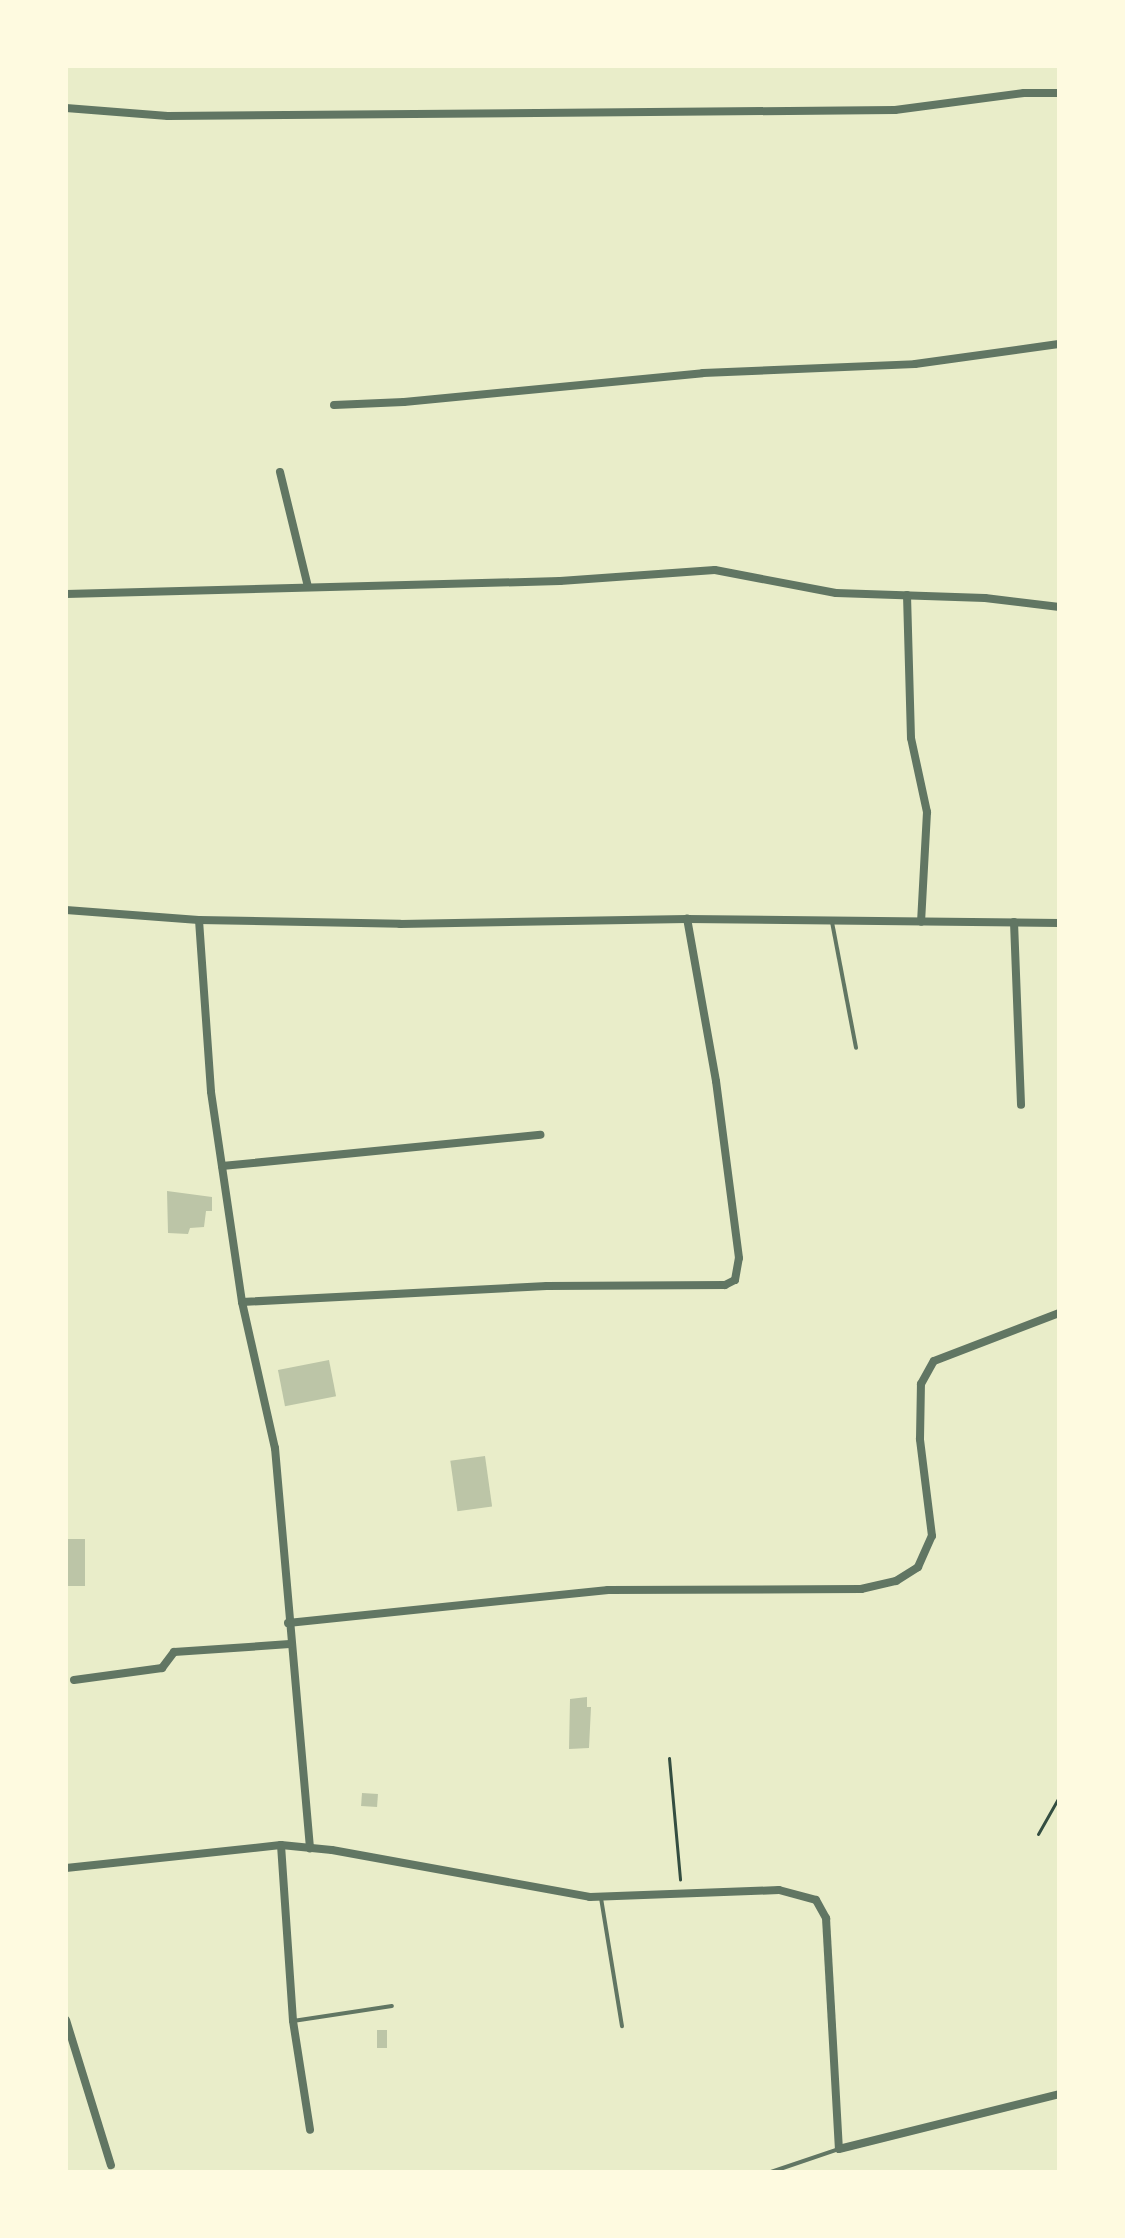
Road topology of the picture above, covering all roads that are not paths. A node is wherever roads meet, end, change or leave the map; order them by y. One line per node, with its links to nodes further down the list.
1 (1059, 93): 2 (street)
2 (66, 108)
3 (1059, 344): 4 (street)
4 (334, 405)
5 (280, 472): 6 (street)
6 (308, 587): 7 (street); 8 (street)
7 (66, 594)
8 (907, 595): 9 (street); 14 (street)
9 (1059, 607)
10 (66, 910): 12 (street)
11 (687, 919): 12 (street); 13 (street); 21 (street)
12 (199, 920): 20 (street)
13 (832, 922): 14 (street); 17 (lane)
14 (921, 922): 15 (street)
15 (1014, 922): 16 (street); 18 (street)
16 (1059, 923)
17 (856, 1048)
18 (1021, 1105)
19 (540, 1135): 20 (street)
20 (222, 1166): 21 (street)
21 (242, 1302): 23 (street)
22 (1059, 1313): 23 (street)
23 (288, 1623): 24 (street)
24 (290, 1644): 25 (street); 27 (street)
25 (74, 1680)
26 (281, 1845): 27 (street); 28 (street); 32 (street)
27 (310, 1848): 29 (street)
28 (66, 1868)
29 (600, 1897): 33 (lane); 36 (street)
30 (392, 2006): 32 (lane)
31 (66, 2020): 37 (street)
32 (293, 2021): 35 (street)
33 (622, 2026)
34 (1059, 2094): 36 (street)
35 (310, 2130)
36 (839, 2149): 38 (lane)
37 (111, 2165)
38 (771, 2172)

